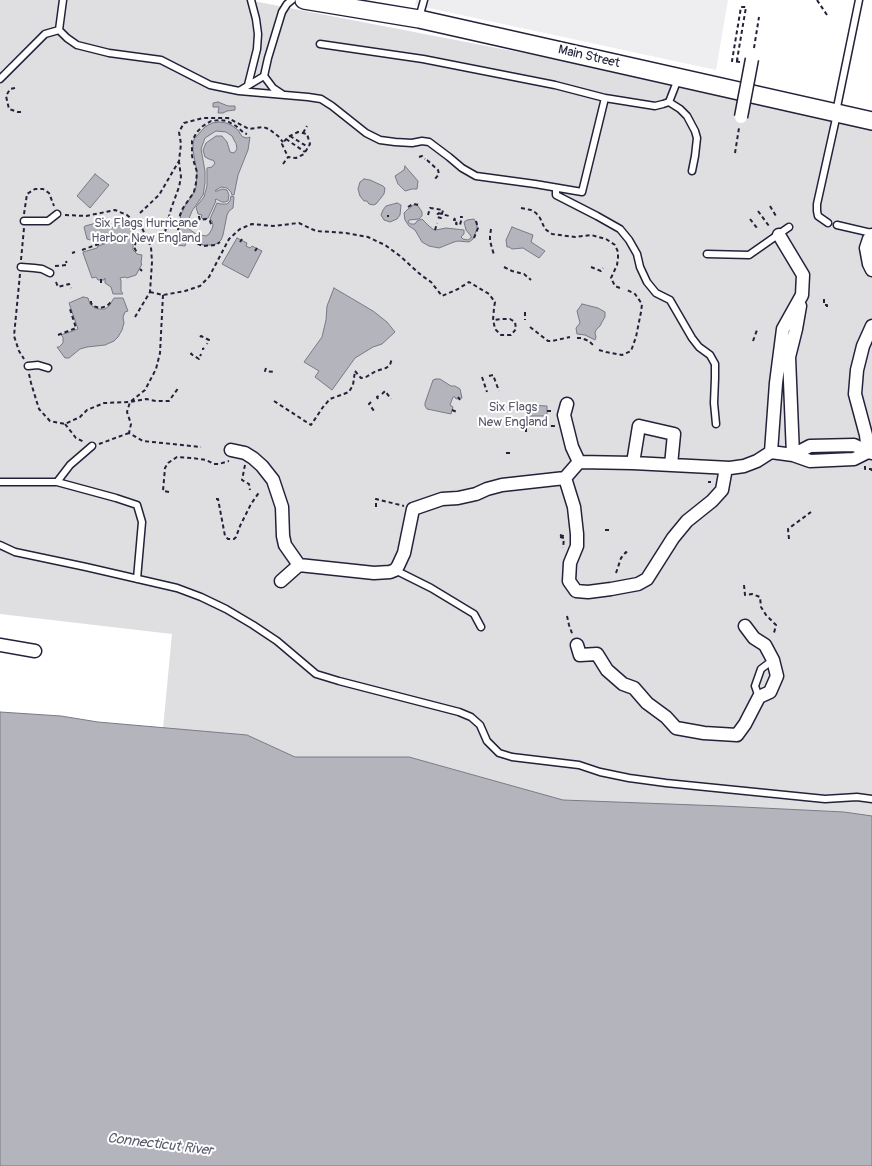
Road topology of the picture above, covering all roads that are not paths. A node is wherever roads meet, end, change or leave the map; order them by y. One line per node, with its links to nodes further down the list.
1 (63, 0): 8 (lane)
2 (251, 0): 14 (lane)
3 (292, 0): 11 (lane)
4 (304, 0): 7 (main road, Main Street)
5 (424, 0): 7 (lane)
6 (859, 0): 19 (lane)
7 (419, 19): 12 (main road, Main Street)
8 (59, 30): 13 (lane); 15 (lane)
9 (320, 44): 17 (lane)
10 (749, 62): 20 (street, bridge)
11 (264, 76): 14 (lane); 16 (lane)
12 (678, 78): 18 (lane); 19 (main road, Main Street)
13 (0, 79)
14 (248, 85): 15 (lane)
15 (239, 91): 16 (lane)
16 (283, 94): 23 (lane)
17 (605, 98): 18 (lane); 23 (lane)
18 (669, 102): 22 (lane)
19 (837, 113): 21 (main road, Main Street); 26 (lane)
20 (741, 117)
21 (872, 121)
22 (692, 171)
23 (556, 188): 40 (lane)
24 (57, 214): 25 (lane)
25 (24, 221)
26 (828, 223)
27 (837, 225): 29 (lane)
28 (789, 227): 30 (lane)
29 (872, 234): 33 (street)
30 (779, 235): 31 (lane); 35 (street)
31 (707, 254)
32 (21, 267): 34 (lane)
33 (872, 270)
34 (50, 273)
35 (802, 295): 42 (street); 44 (street)
36 (872, 326): 45 (street)
37 (28, 366): 38 (lane)
38 (48, 368)
39 (566, 404): 46 (street)
40 (716, 424)
41 (92, 446): 52 (lane)
42 (771, 452): 44 (street); 49 (street)
43 (231, 455): 54 (street)
44 (793, 455): 45 (street)
45 (868, 456)
46 (578, 462): 47 (street); 50 (street)
47 (634, 463): 48 (street); 48 (street)
48 (671, 465): 49 (street)
49 (726, 468): 50 (street)
50 (566, 478): 55 (street)
51 (0, 482): 52 (lane)
52 (57, 482): 56 (lane)
53 (0, 545): 56 (lane)
54 (299, 565): 55 (street); 57 (street)
55 (395, 570): 59 (lane)
56 (137, 579): 65 (lane)
57 (281, 581)
58 (745, 626): 63 (street)
59 (481, 627)
60 (0, 645): 62 (street)
61 (577, 645): 64 (street)
62 (35, 651)
63 (773, 660): 64 (lane); 64 (street)
64 (759, 697)
65 (872, 799)

